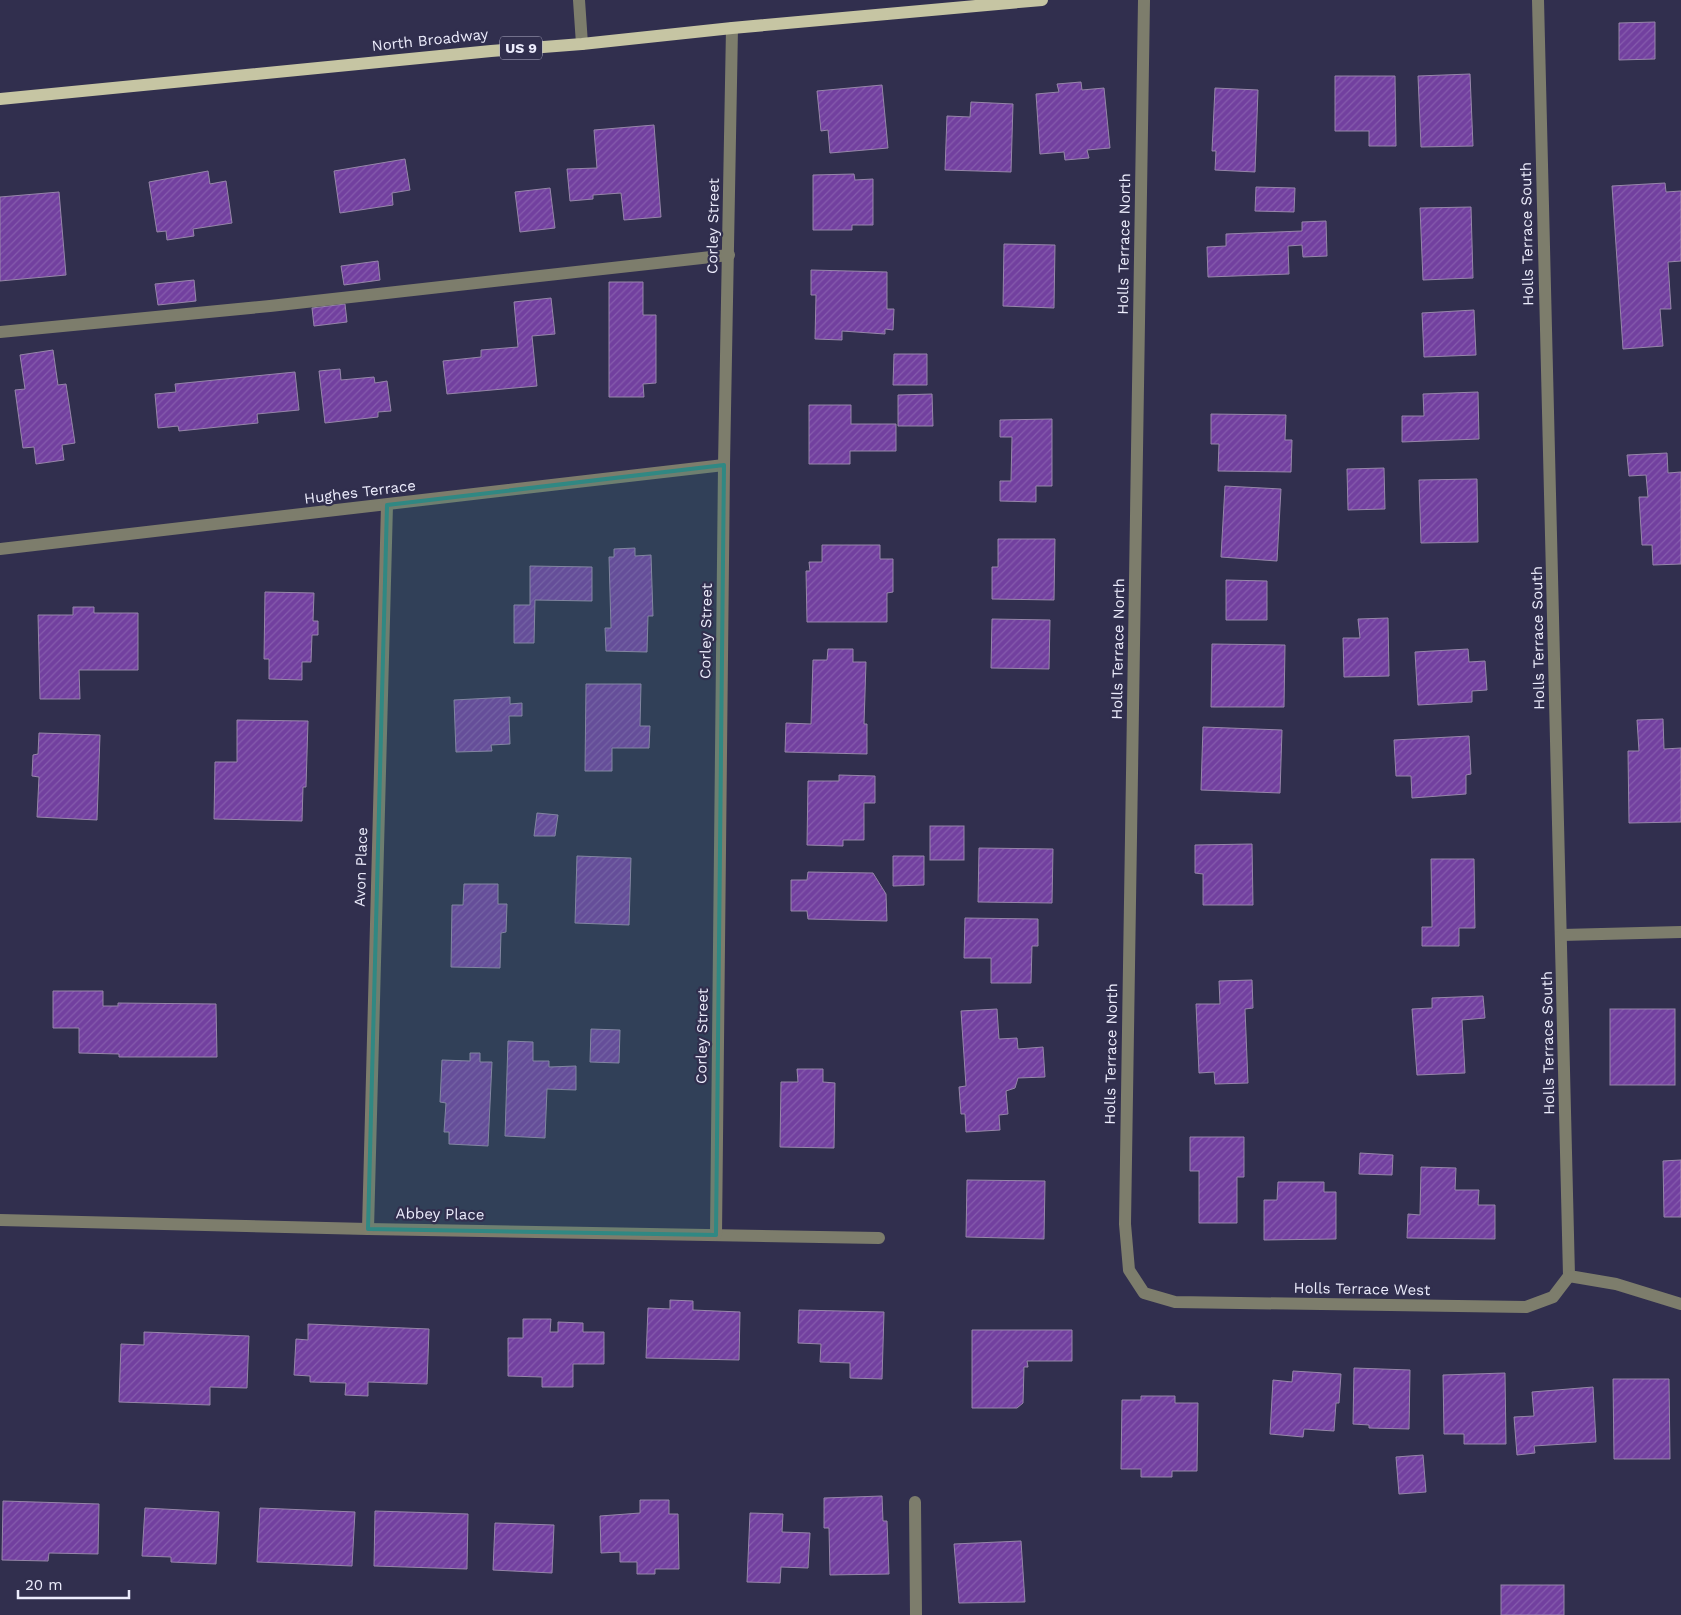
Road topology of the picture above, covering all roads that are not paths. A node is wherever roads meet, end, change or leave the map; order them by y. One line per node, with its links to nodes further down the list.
1 (579, 0): 6 (street)
2 (1042, 0): 5 (main road, North Broadway / US 9)
3 (1144, 0): 20 (street, Holls Terrace North)
4 (1538, 0): 14 (street, Holls Terrace South)
5 (732, 28): 6 (main road, North Broadway / US 9); 8 (street, Corley Street)
6 (582, 44): 7 (main road, North Broadway / US 9)
7 (0, 99)
8 (729, 255): 9 (street); 10 (street, Corley Street)
9 (0, 332)
10 (724, 465): 11 (street, Hughes Terrace); 17 (street, Corley Street)
11 (387, 505): 12 (street, Hughes Terrace); 16 (street, Avon Place)
12 (0, 549)
13 (1681, 932): 14 (street)
14 (1562, 935): 19 (street, Holls Terrace South)
15 (0, 1220): 16 (street, Abbey Place)
16 (368, 1229): 17 (street, Abbey Place)
17 (716, 1235): 18 (street, Abbey Place)
18 (879, 1238)
19 (1569, 1276): 20 (street, Holls Terrace West); 21 (street)
20 (1144, 1294)
21 (1681, 1304)
22 (915, 1502): 23 (street)
23 (916, 1615)

